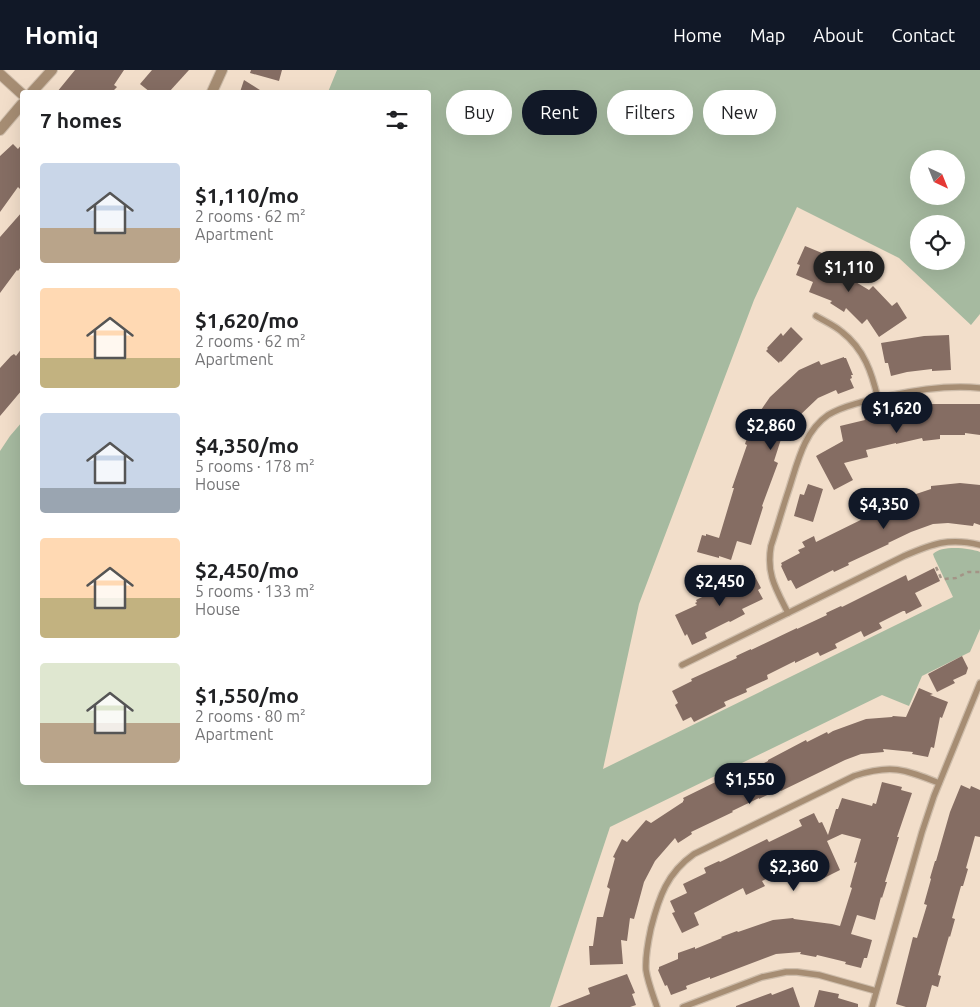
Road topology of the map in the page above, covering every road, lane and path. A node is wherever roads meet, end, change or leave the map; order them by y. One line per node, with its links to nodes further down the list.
1 (52, 70): 4 (street)
2 (222, 70): 5 (street)
3 (0, 74): 6 (street)
4 (34, 90)
5 (213, 90)
6 (20, 92)
7 (20, 106): 8 (street)
8 (0, 130)
9 (816, 316): 11 (lane)
10 (980, 388): 11 (lane)
11 (878, 399): 15 (lane)
12 (980, 545): 15 (lane)
13 (936, 567): 14 (path)
14 (980, 572)
15 (788, 613): 16 (lane)
16 (682, 665)
17 (980, 683): 18 (lane)
18 (939, 783): 19 (lane); 20 (lane)
19 (876, 991): 21 (lane); 22 (lane)
20 (657, 1007)
21 (683, 1007)
22 (872, 1007)

